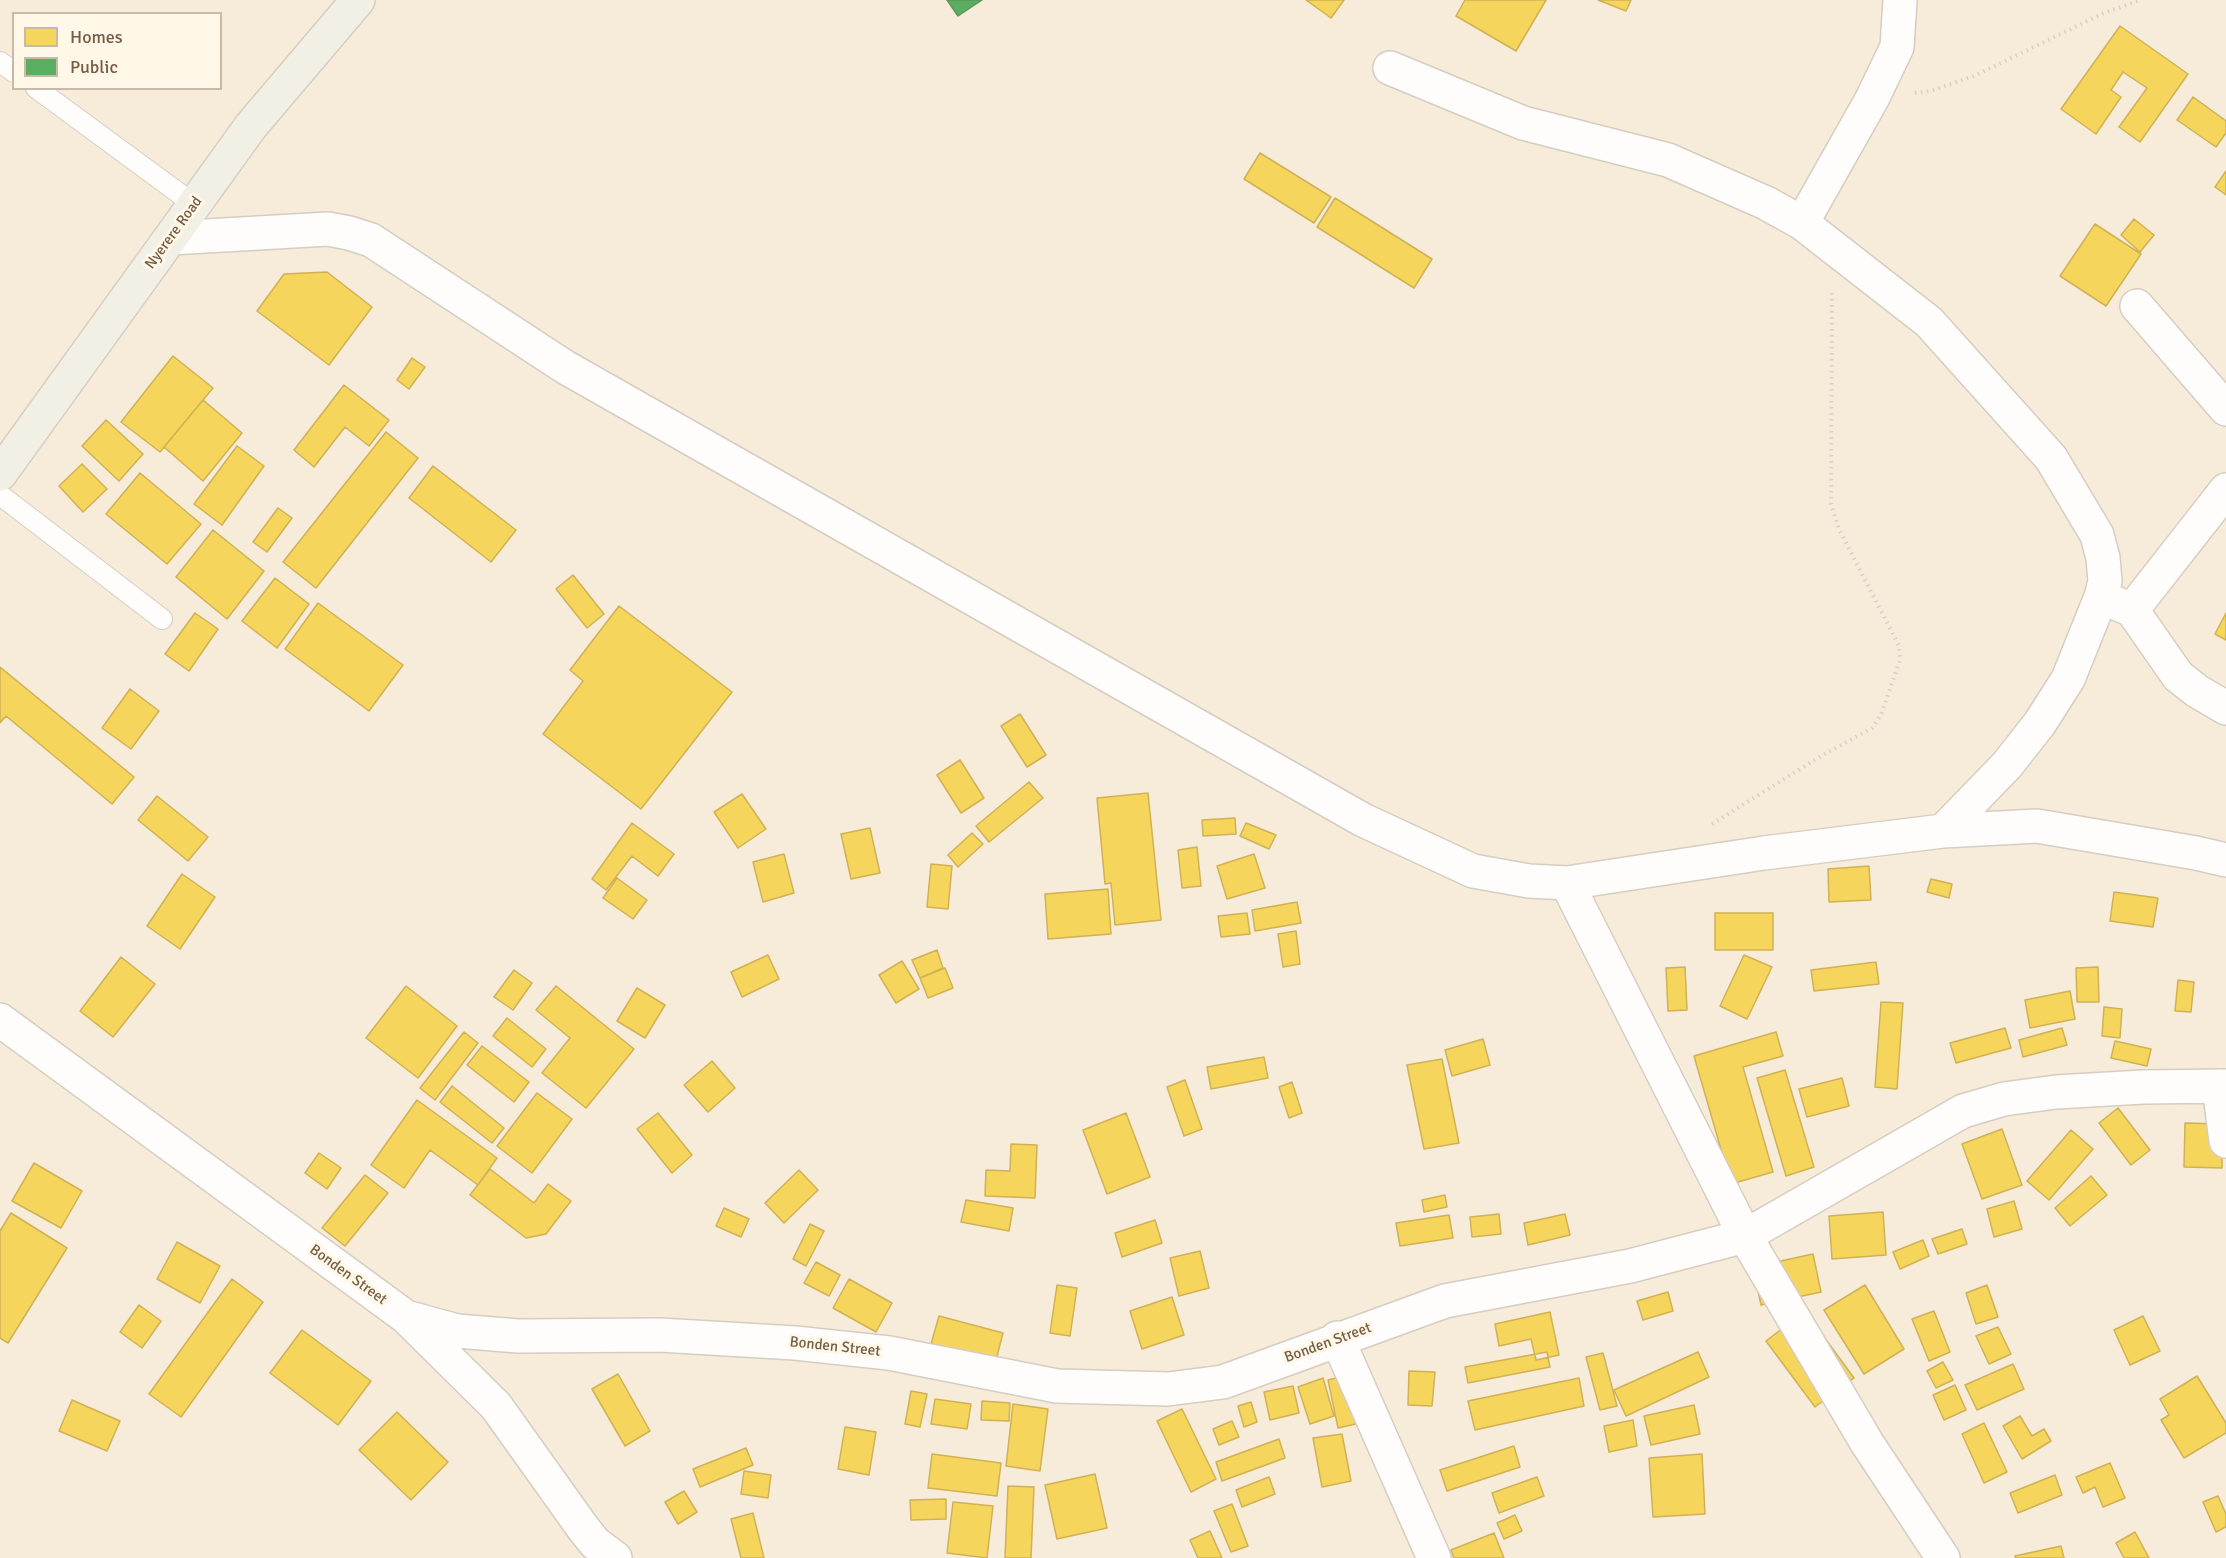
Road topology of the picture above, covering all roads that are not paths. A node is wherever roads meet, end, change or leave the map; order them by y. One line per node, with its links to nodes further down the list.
1 (358, 0): 5 (main road, Nyerere Road)
2 (1899, 0): 6 (street)
3 (1390, 68): 6 (street)
4 (39, 90): 5 (lane)
5 (195, 205): 7 (main road, Nyerere Road)
6 (1802, 223): 13 (street)
7 (171, 238): 10 (main road, Nyerere Road); 19 (street)
8 (2137, 306): 9 (street)
9 (2226, 409)
10 (0, 474)
11 (2226, 490): 14 (street)
12 (0, 495): 15 (lane)
13 (2101, 597): 14 (street); 17 (street)
14 (2132, 610): 16 (street)
15 (162, 619)
16 (2226, 708)
17 (1943, 831): 18 (street); 19 (street)
18 (2226, 860)
19 (1567, 883): 23 (street)
20 (0, 1020): 24 (street, Bonden Street)
21 (2223, 1086): 22 (street); 23 (street, Bonden Street)
22 (2226, 1141)
23 (1745, 1236): 25 (street, Bonden Street); 28 (street)
24 (406, 1317): 25 (street, Bonden Street); 26 (street)
25 (1337, 1338): 27 (street)
26 (615, 1558)
27 (1434, 1558)
28 (1944, 1558)

